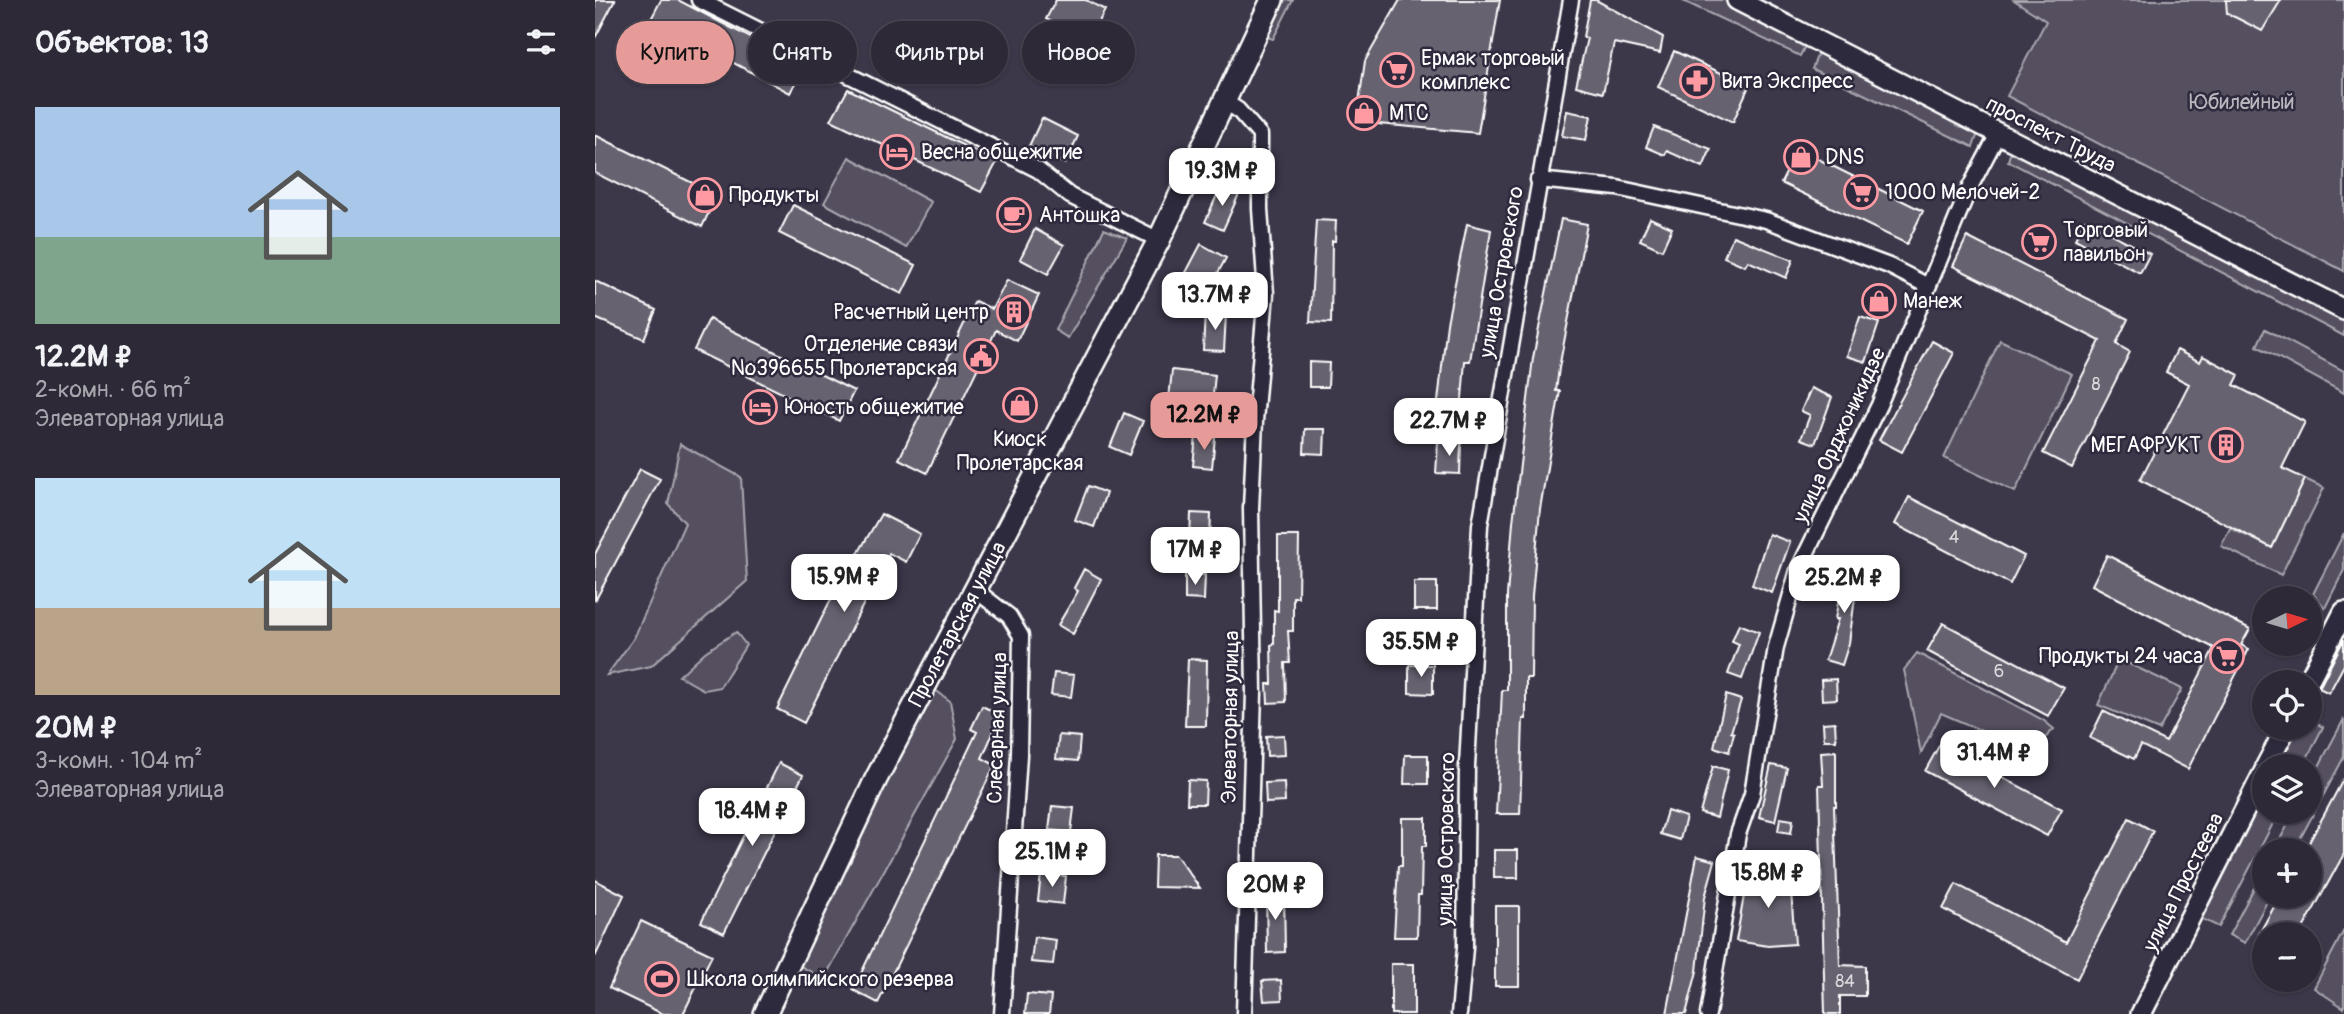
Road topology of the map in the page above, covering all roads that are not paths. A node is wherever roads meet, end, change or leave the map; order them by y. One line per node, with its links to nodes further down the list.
1 (699, 0): 8 (street)
2 (1272, 0): 5 (main road, Пролетарская улица)
3 (1571, 0): 7 (street, улица Островского)
4 (1737, 0): 6 (street, проспект Труда)
5 (1224, 101): 8 (main road, Пролетарская улица); 17 (street, Элеваторная улица)
6 (1999, 132): 9 (street, улица Орджоникидзе); 10 (street, проспект Труда)
7 (1538, 180): 9 (street); 18 (street, улица Островского)
8 (1159, 240): 11 (main road, Пролетарская улица)
9 (1928, 286): 19 (street, улица Орджоникидзе)
10 (2344, 310)
11 (974, 589): 15 (main road, Пролетарская улица); 16 (street, Слесарная улица)
12 (2344, 612): 13 (street)
13 (2314, 670)
14 (2252, 794): 20 (street, улица Простеева)
15 (765, 1014)
16 (1002, 1014)
17 (1244, 1014)
18 (1459, 1014)
19 (1708, 1014)
20 (2141, 1014)

